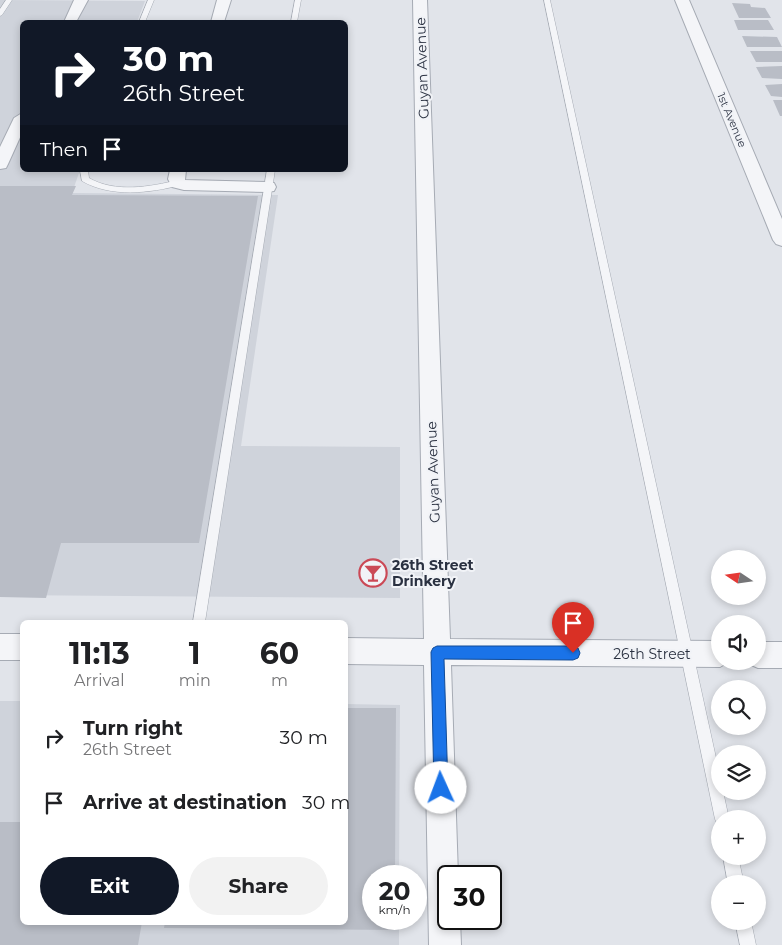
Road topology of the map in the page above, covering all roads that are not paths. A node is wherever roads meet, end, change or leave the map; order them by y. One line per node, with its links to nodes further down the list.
1 (9, 0): 9 (lane)
2 (81, 0): 10 (street)
3 (151, 0): 11 (lane)
4 (224, 0): 12 (street)
5 (298, 0): 13 (lane)
6 (420, 0): 25 (street, Guyan Avenue)
7 (547, 0): 26 (lane)
8 (682, 0): 20 (street, 1st Avenue)
9 (0, 14)
10 (71, 20)
11 (143, 20)
12 (219, 20)
13 (294, 20)
14 (20, 122): 15 (street)
15 (0, 164)
16 (84, 172): 18 (lane)
17 (271, 172): 19 (lane)
18 (178, 177): 19 (street)
19 (268, 187): 21 (lane)
20 (782, 240)
21 (199, 620)
22 (0, 647): 23 (street)
23 (20, 647)
24 (348, 651): 25 (street, 26th Street)
25 (437, 652): 26 (street, 26th Street); 32 (street, Guyan Avenue)
26 (689, 654): 27 (street, 26th Street); 30 (lane)
27 (711, 654)
28 (766, 655): 29 (street)
29 (782, 655)
30 (720, 810)
31 (745, 930): 33 (lane)
32 (445, 945)
33 (748, 945)

